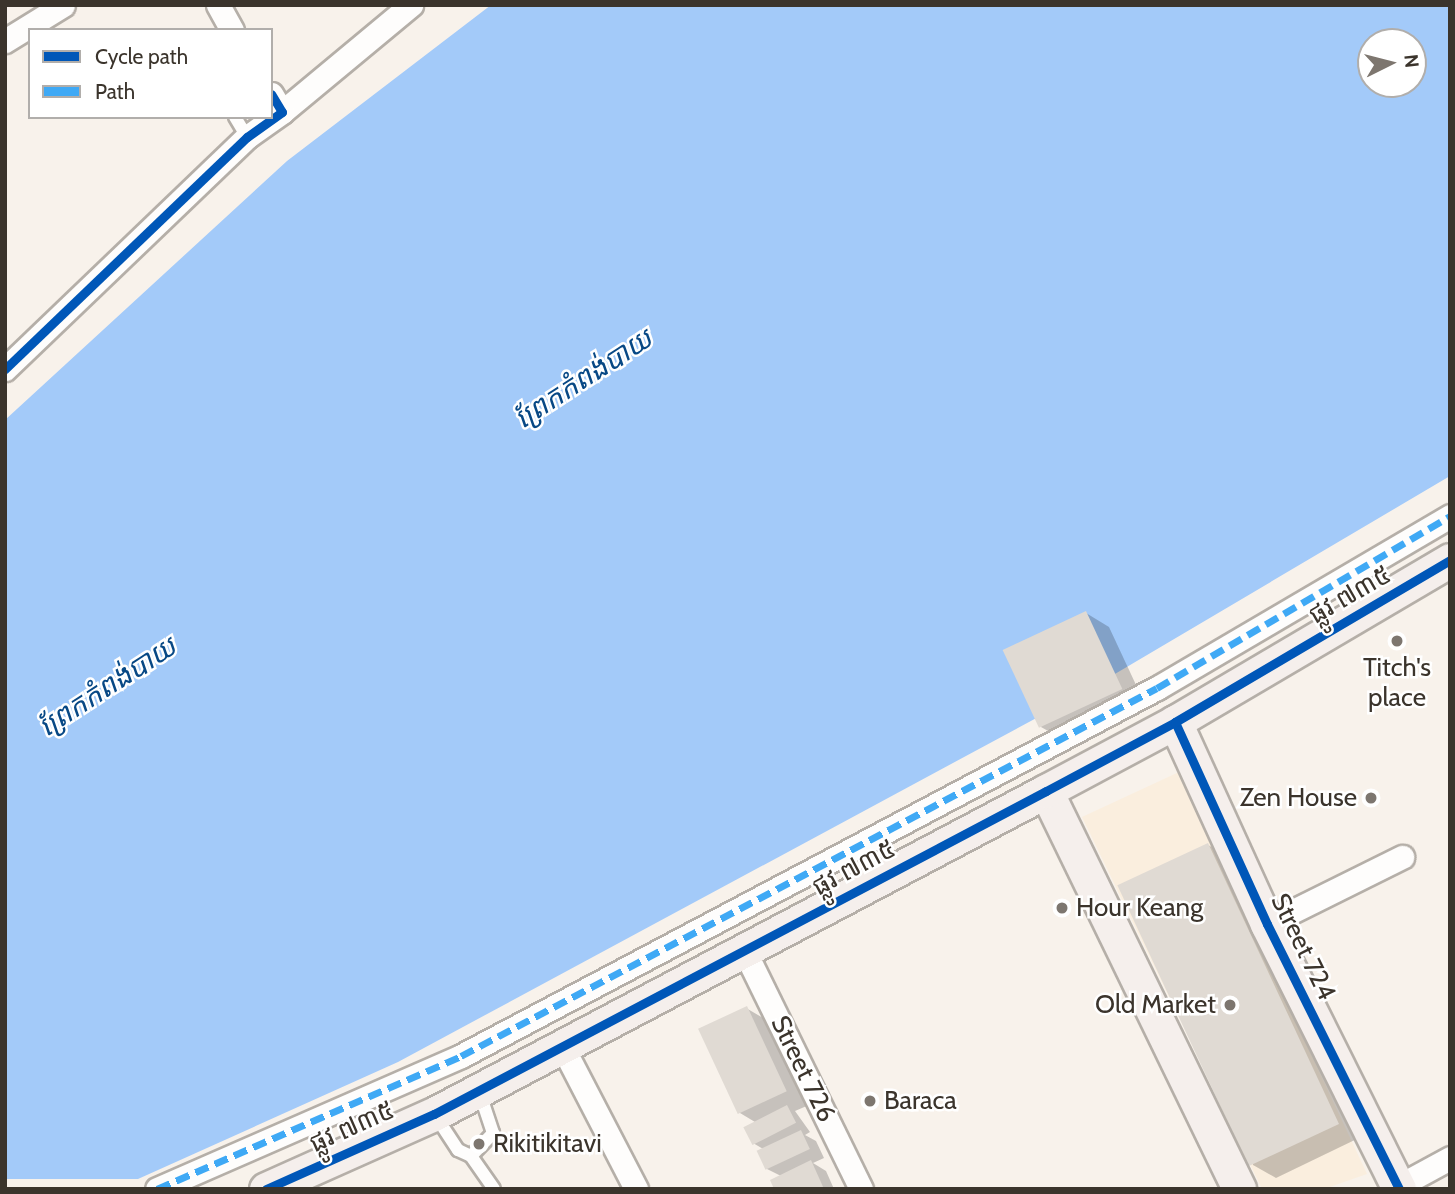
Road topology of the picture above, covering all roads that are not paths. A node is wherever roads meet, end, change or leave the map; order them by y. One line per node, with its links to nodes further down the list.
1 (63, 5): 5 (street)
2 (218, 5): 4 (street)
3 (411, 5): 6 (street)
4 (231, 28)
5 (5, 41)
6 (276, 103)
7 (235, 119): 9 (lane)
8 (262, 119): 9 (street)
9 (247, 137): 10 (street)
10 (5, 369)
11 (1450, 516): 25 (street)
12 (1447, 569): 13 (street, ផ្លូវ ៧៣៥)
13 (1175, 722): 14 (street, ផ្លូវ ៧៣៥); 16 (street, Street 724)
14 (1045, 791): 17 (street, ផ្លូវ ៧៣៥); 29 (street)
15 (1402, 857): 16 (street)
16 (1267, 924): 24 (street, Street 724)
17 (744, 950): 18 (street, ផ្លូវ ៧៣៥); 28 (street, Street 726)
18 (562, 1046): 19 (street, ផ្លូវ ៧៣៥); 27 (street)
19 (478, 1090): 20 (street, ផ្លូវ ៧៣៥); 21 (lane)
20 (434, 1114): 21 (lane); 23 (street, ផ្លូវ ៧៣៥)
21 (471, 1156): 26 (lane)
22 (1450, 1157): 24 (street)
23 (278, 1186)
24 (1397, 1188)
25 (158, 1189)
26 (494, 1189)
27 (636, 1189)
28 (861, 1189)
29 (1239, 1189)

